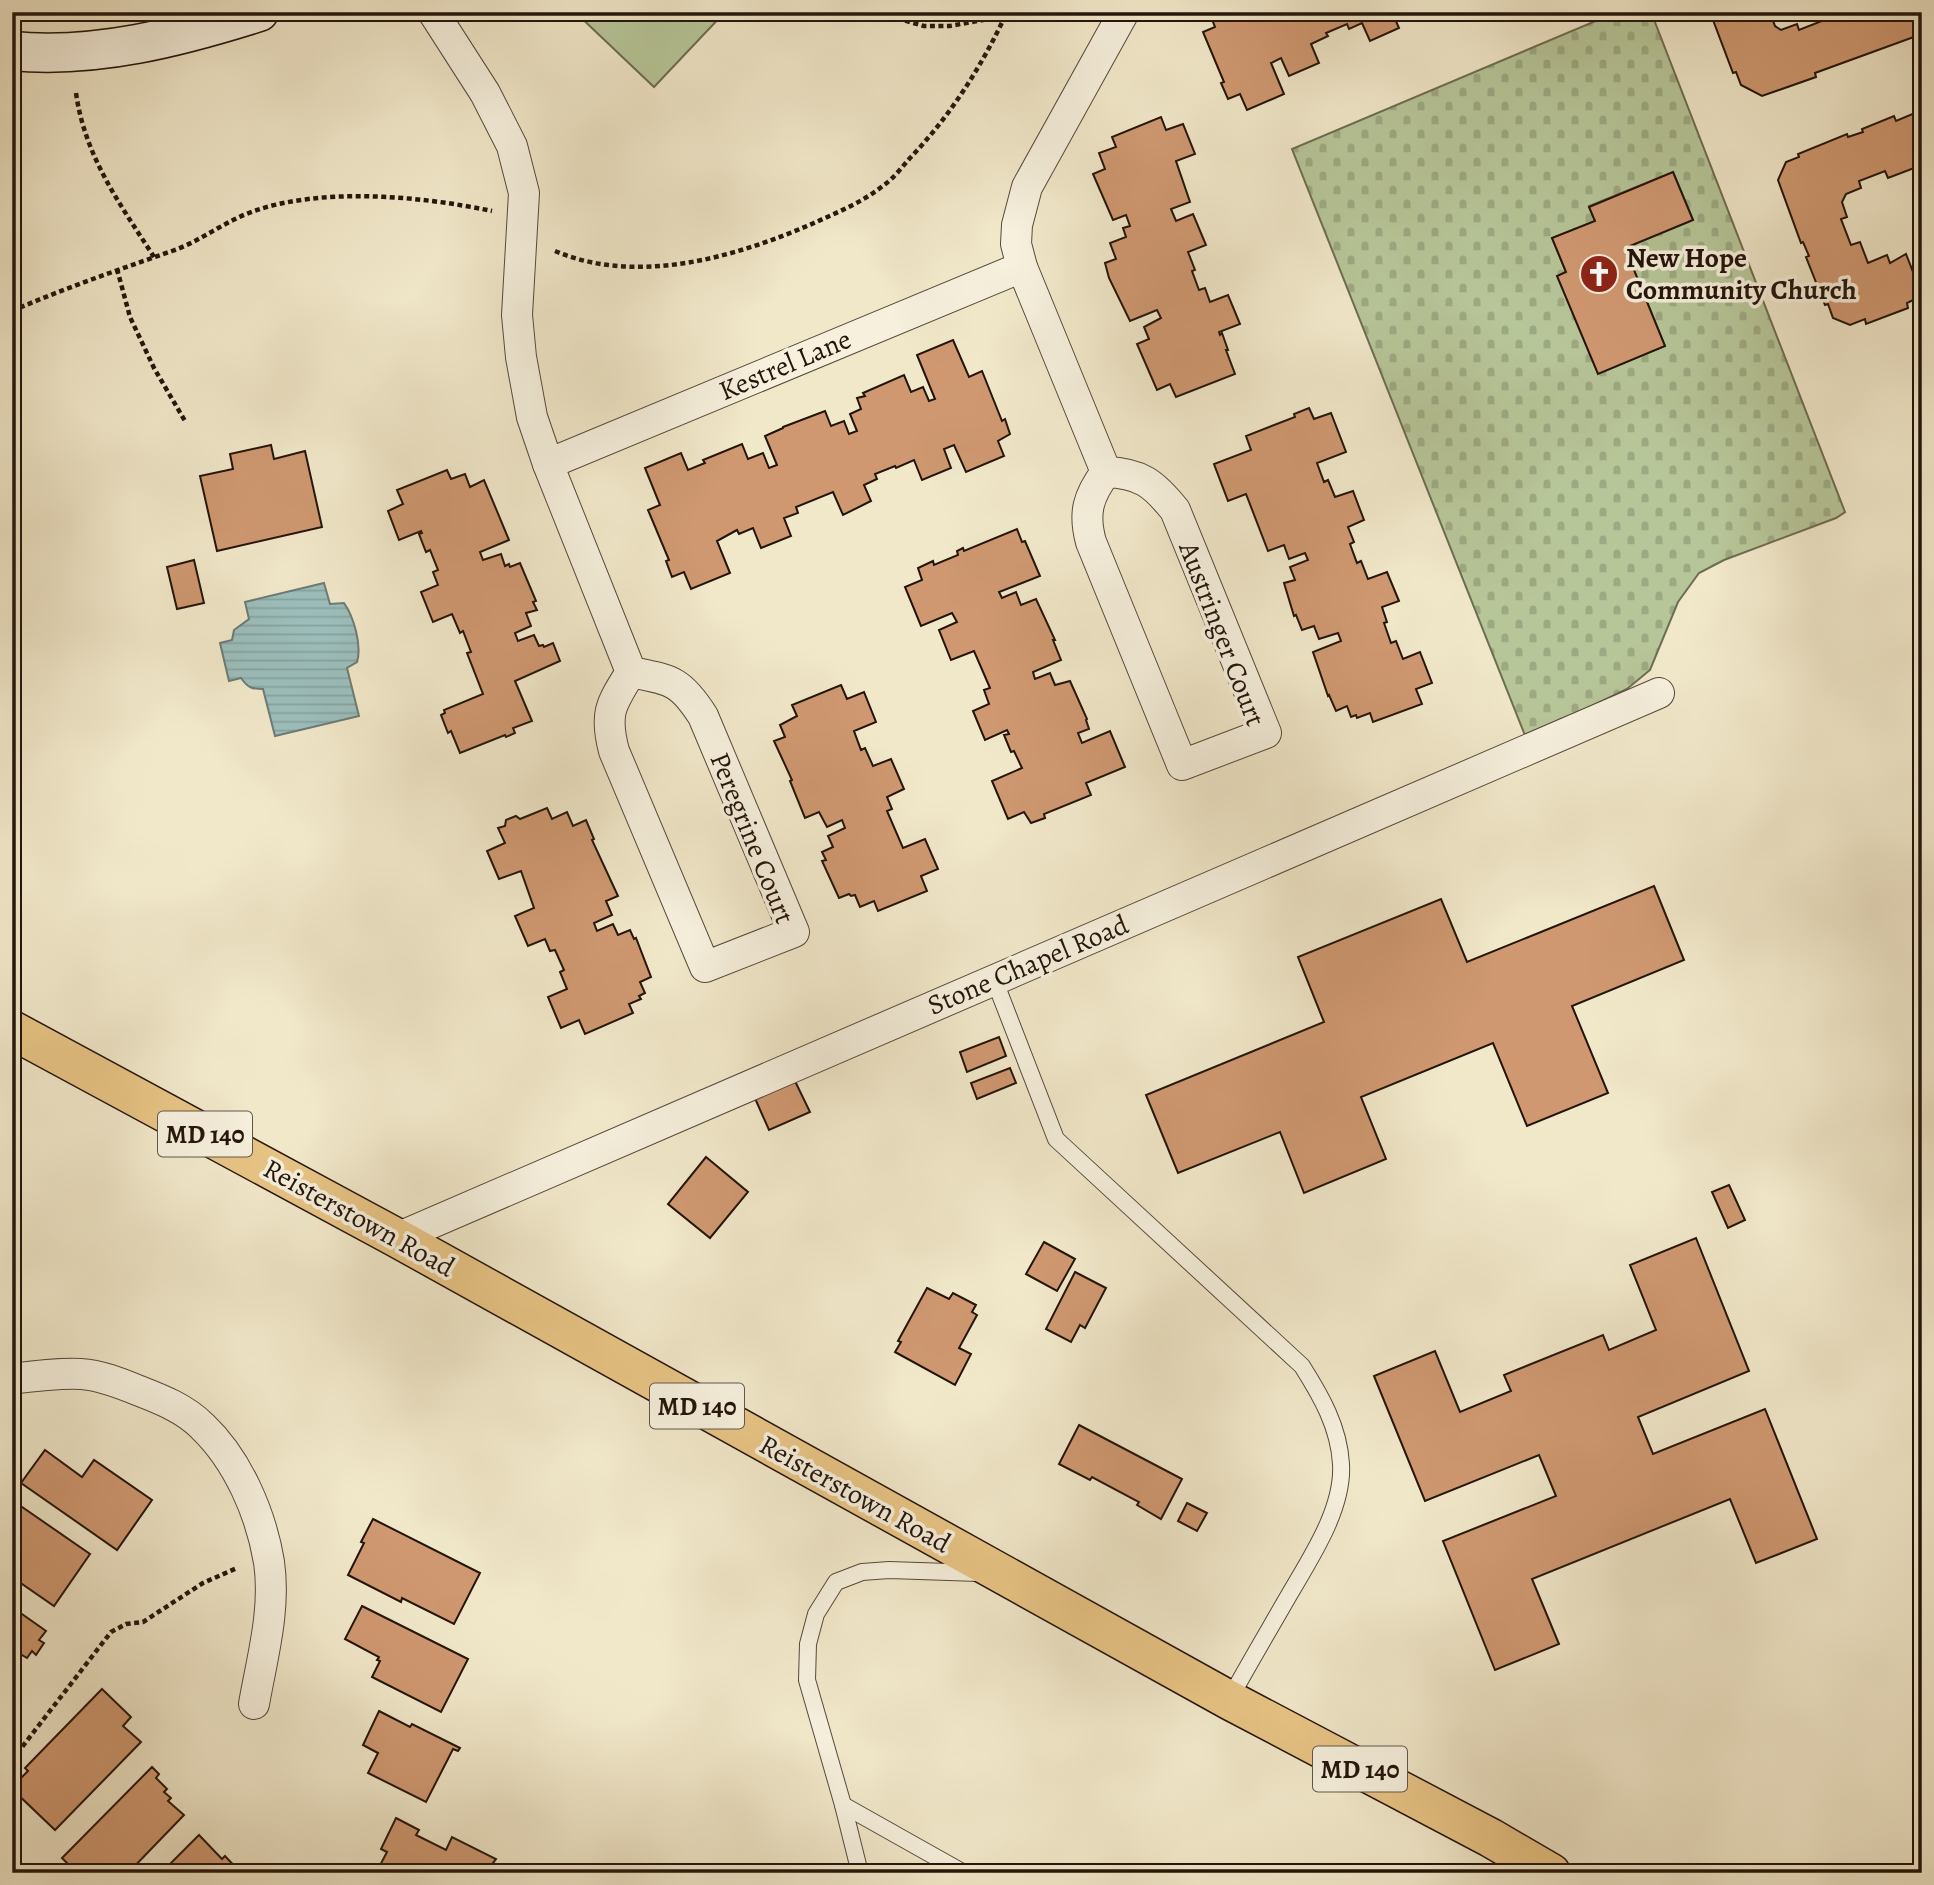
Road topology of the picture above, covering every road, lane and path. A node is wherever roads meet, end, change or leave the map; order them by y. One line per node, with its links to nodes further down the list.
1 (259, 12): 6 (street)
2 (433, 12): 12 (street)
3 (855, 12): 5 (path)
4 (1124, 12): 9 (street)
5 (1006, 16)
6 (12, 51)
7 (76, 93): 8 (path)
8 (154, 257)
9 (1021, 267): 12 (street, Kestrel Lane); 13 (street)
10 (117, 270): 11 (path)
11 (186, 421)
12 (548, 464): 14 (street)
13 (1106, 472): 13 (street, Austringer Court)
14 (631, 672): 14 (street, Peregrine Court)
15 (1659, 693): 16 (street, Stone Chapel Road)
16 (994, 979): 18 (street, Stone Chapel Road); 22 (lane)
17 (12, 1030): 18 (main road, Reisterstown Road / MD 140)
18 (397, 1238): 21 (main road, Reisterstown Road / MD 140)
19 (12, 1379): 20 (street)
20 (269, 1564): 23 (street); 24 (path)
21 (997, 1573): 22 (main road, Reisterstown Road / MD 140); 25 (lane)
22 (1229, 1700): 28 (main road, Reisterstown Road / MD 140)
23 (254, 1704)
24 (12, 1760)
25 (843, 1805): 26 (lane); 27 (lane)
26 (860, 1873)
27 (964, 1873)
28 (1552, 1873)

